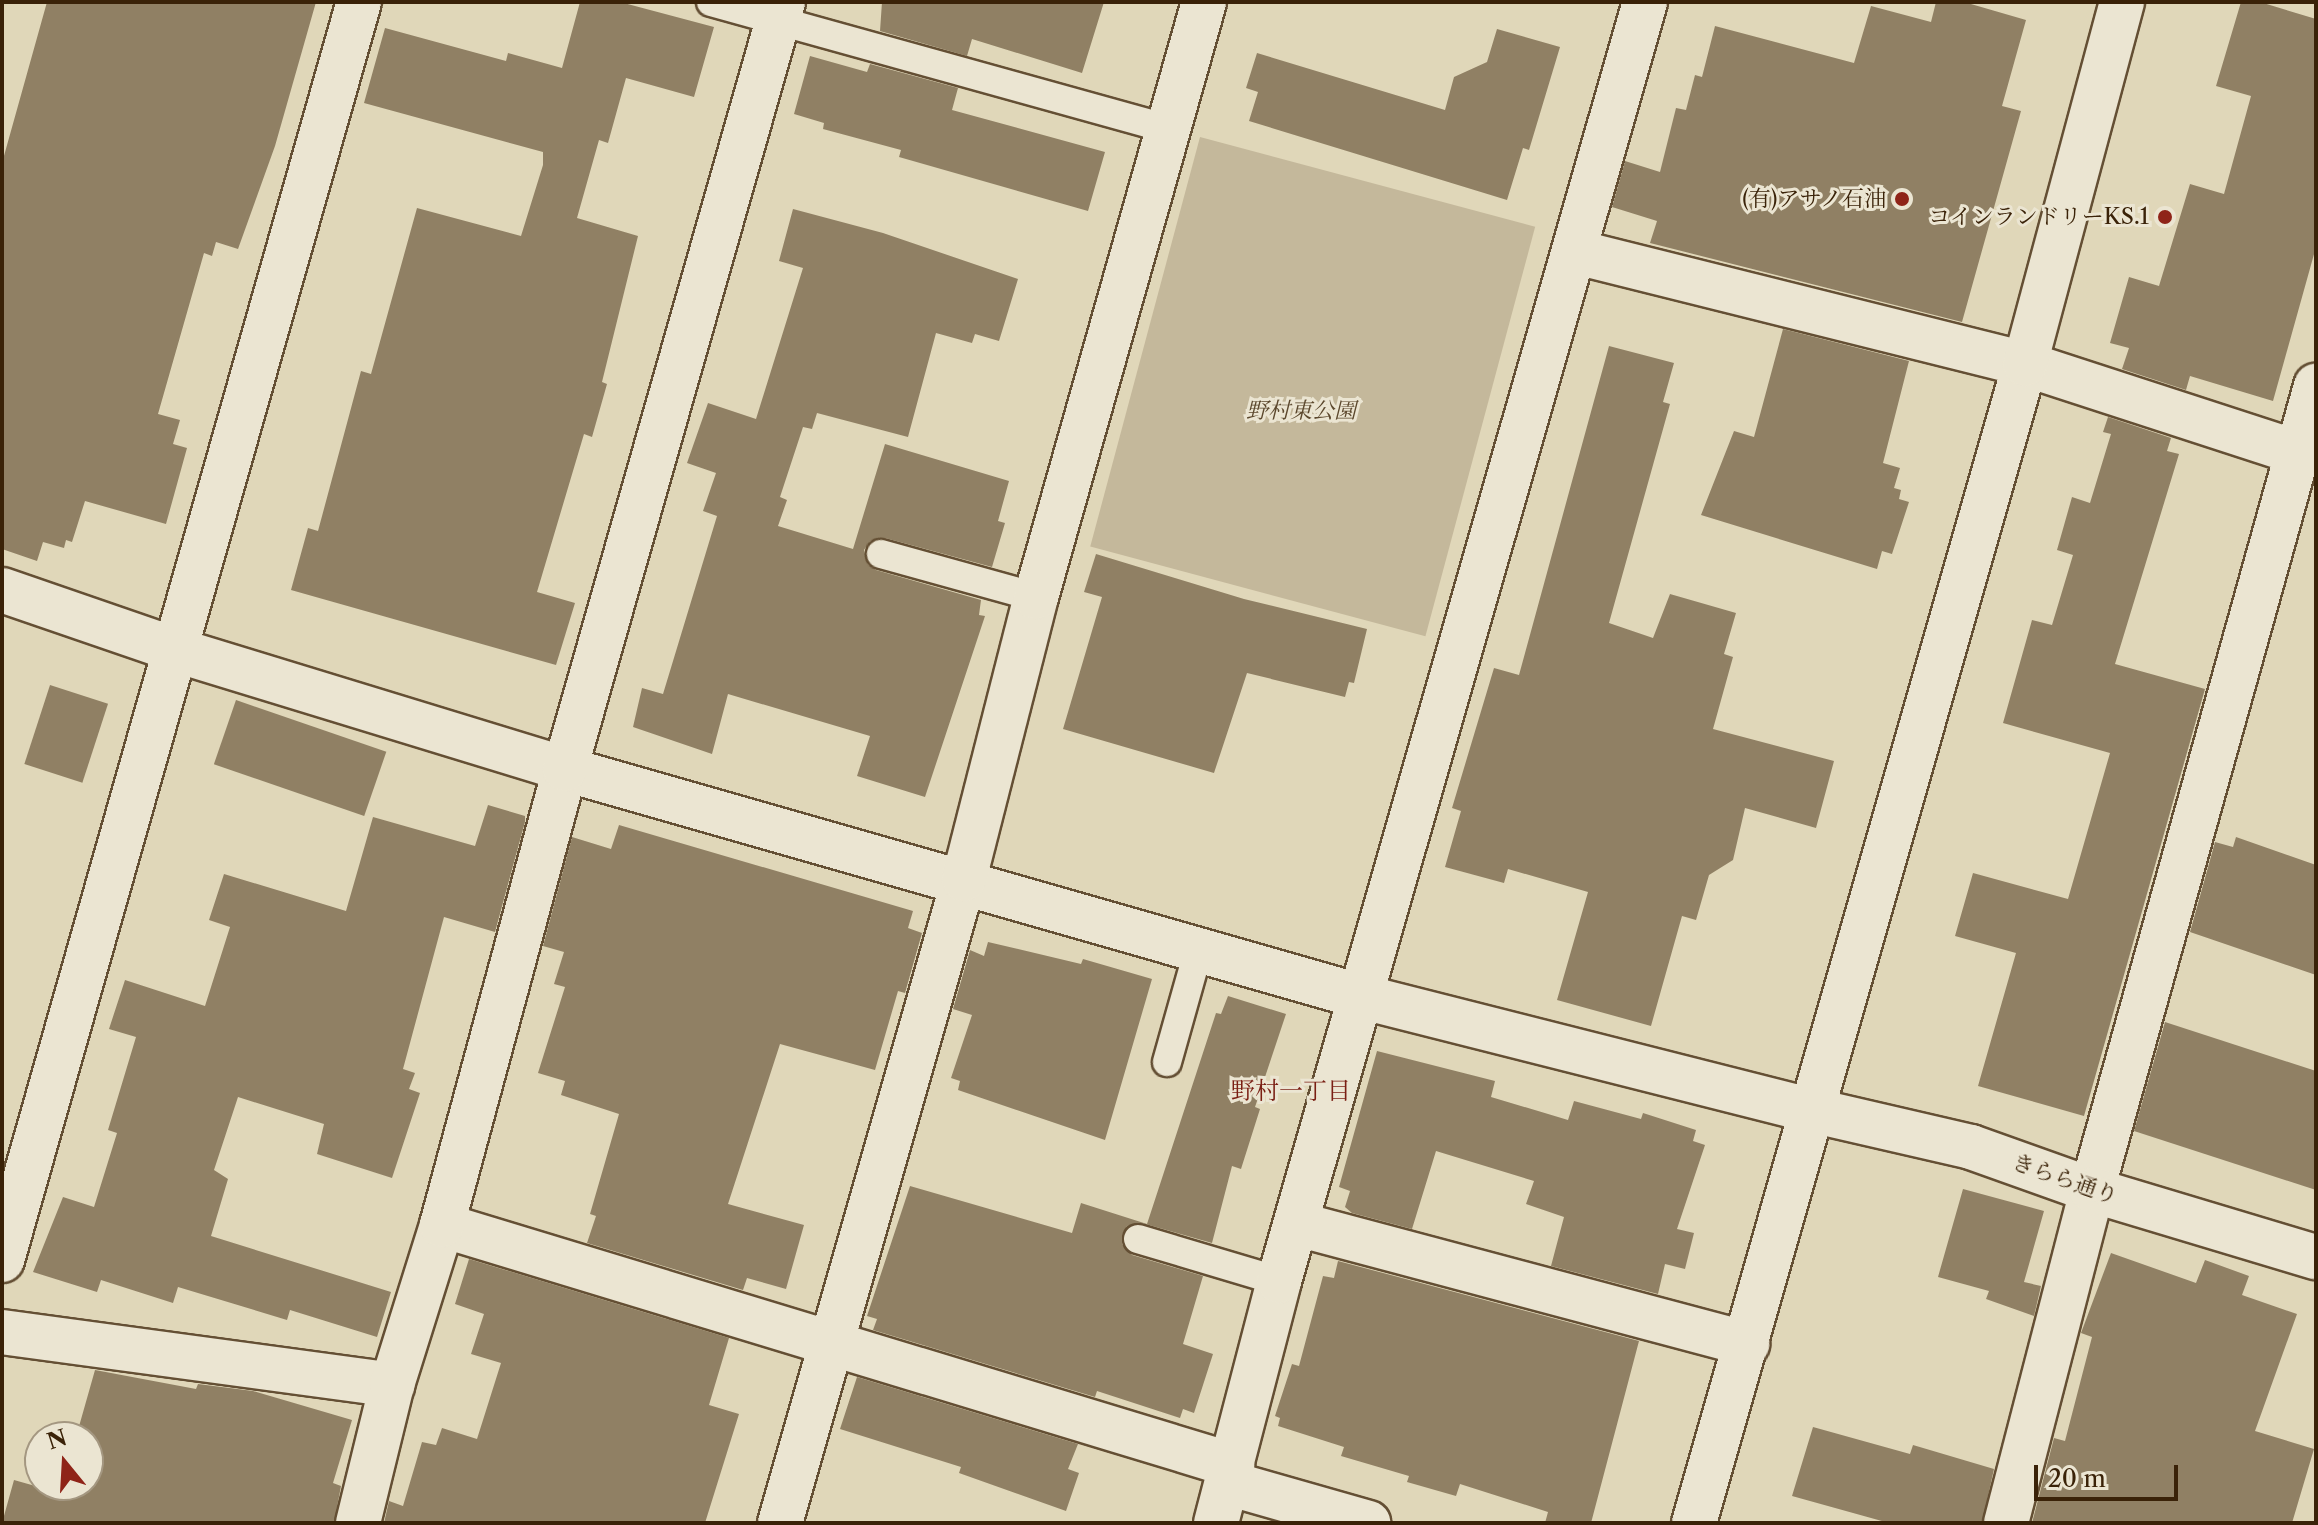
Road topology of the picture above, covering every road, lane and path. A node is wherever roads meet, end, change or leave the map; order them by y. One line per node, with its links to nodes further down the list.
1 (359, 2): 15 (street)
2 (711, 2): 6 (lane)
3 (1204, 2): 7 (street)
4 (1645, 2): 8 (street)
5 (2122, 2): 9 (street)
6 (780, 12): 7 (lane); 16 (street)
7 (1168, 129): 14 (street)
8 (1576, 252): 9 (street); 19 (street)
9 (2025, 364): 11 (street); 21 (street)
10 (2316, 386): 11 (street)
11 (2296, 452): 22 (street)
12 (881, 554): 14 (lane)
13 (2, 590): 15 (street, きらら通り)
14 (1036, 597): 17 (street)
15 (179, 651): 16 (street, きらら通り); 27 (street)
16 (565, 769): 17 (street, きらら通り); 24 (street)
17 (964, 879): 18 (street, きらら通り); 30 (street)
18 (1199, 948): 19 (street, きらら通り); 20 (lane)
19 (1363, 997): 21 (street, きらら通り); 23 (street)
20 (1167, 1062)
21 (1811, 1110): 22 (street, きらら通り); 31 (street)
22 (2092, 1190): 26 (street, きらら通り); 38 (street)
23 (1297, 1224): 28 (street); 31 (street)
24 (442, 1225): 30 (street); 32 (street)
25 (1138, 1239): 28 (lane)
26 (2316, 1257)
27 (2, 1260)
28 (1279, 1281): 33 (street)
29 (2, 1332): 32 (street)
30 (832, 1342): 33 (street); 35 (street)
31 (1747, 1344): 37 (street)
32 (392, 1385): 34 (street)
33 (1225, 1491): 36 (street)
34 (358, 1523)
35 (780, 1523)
36 (1368, 1523)
37 (1694, 1523)
38 (2006, 1523)

